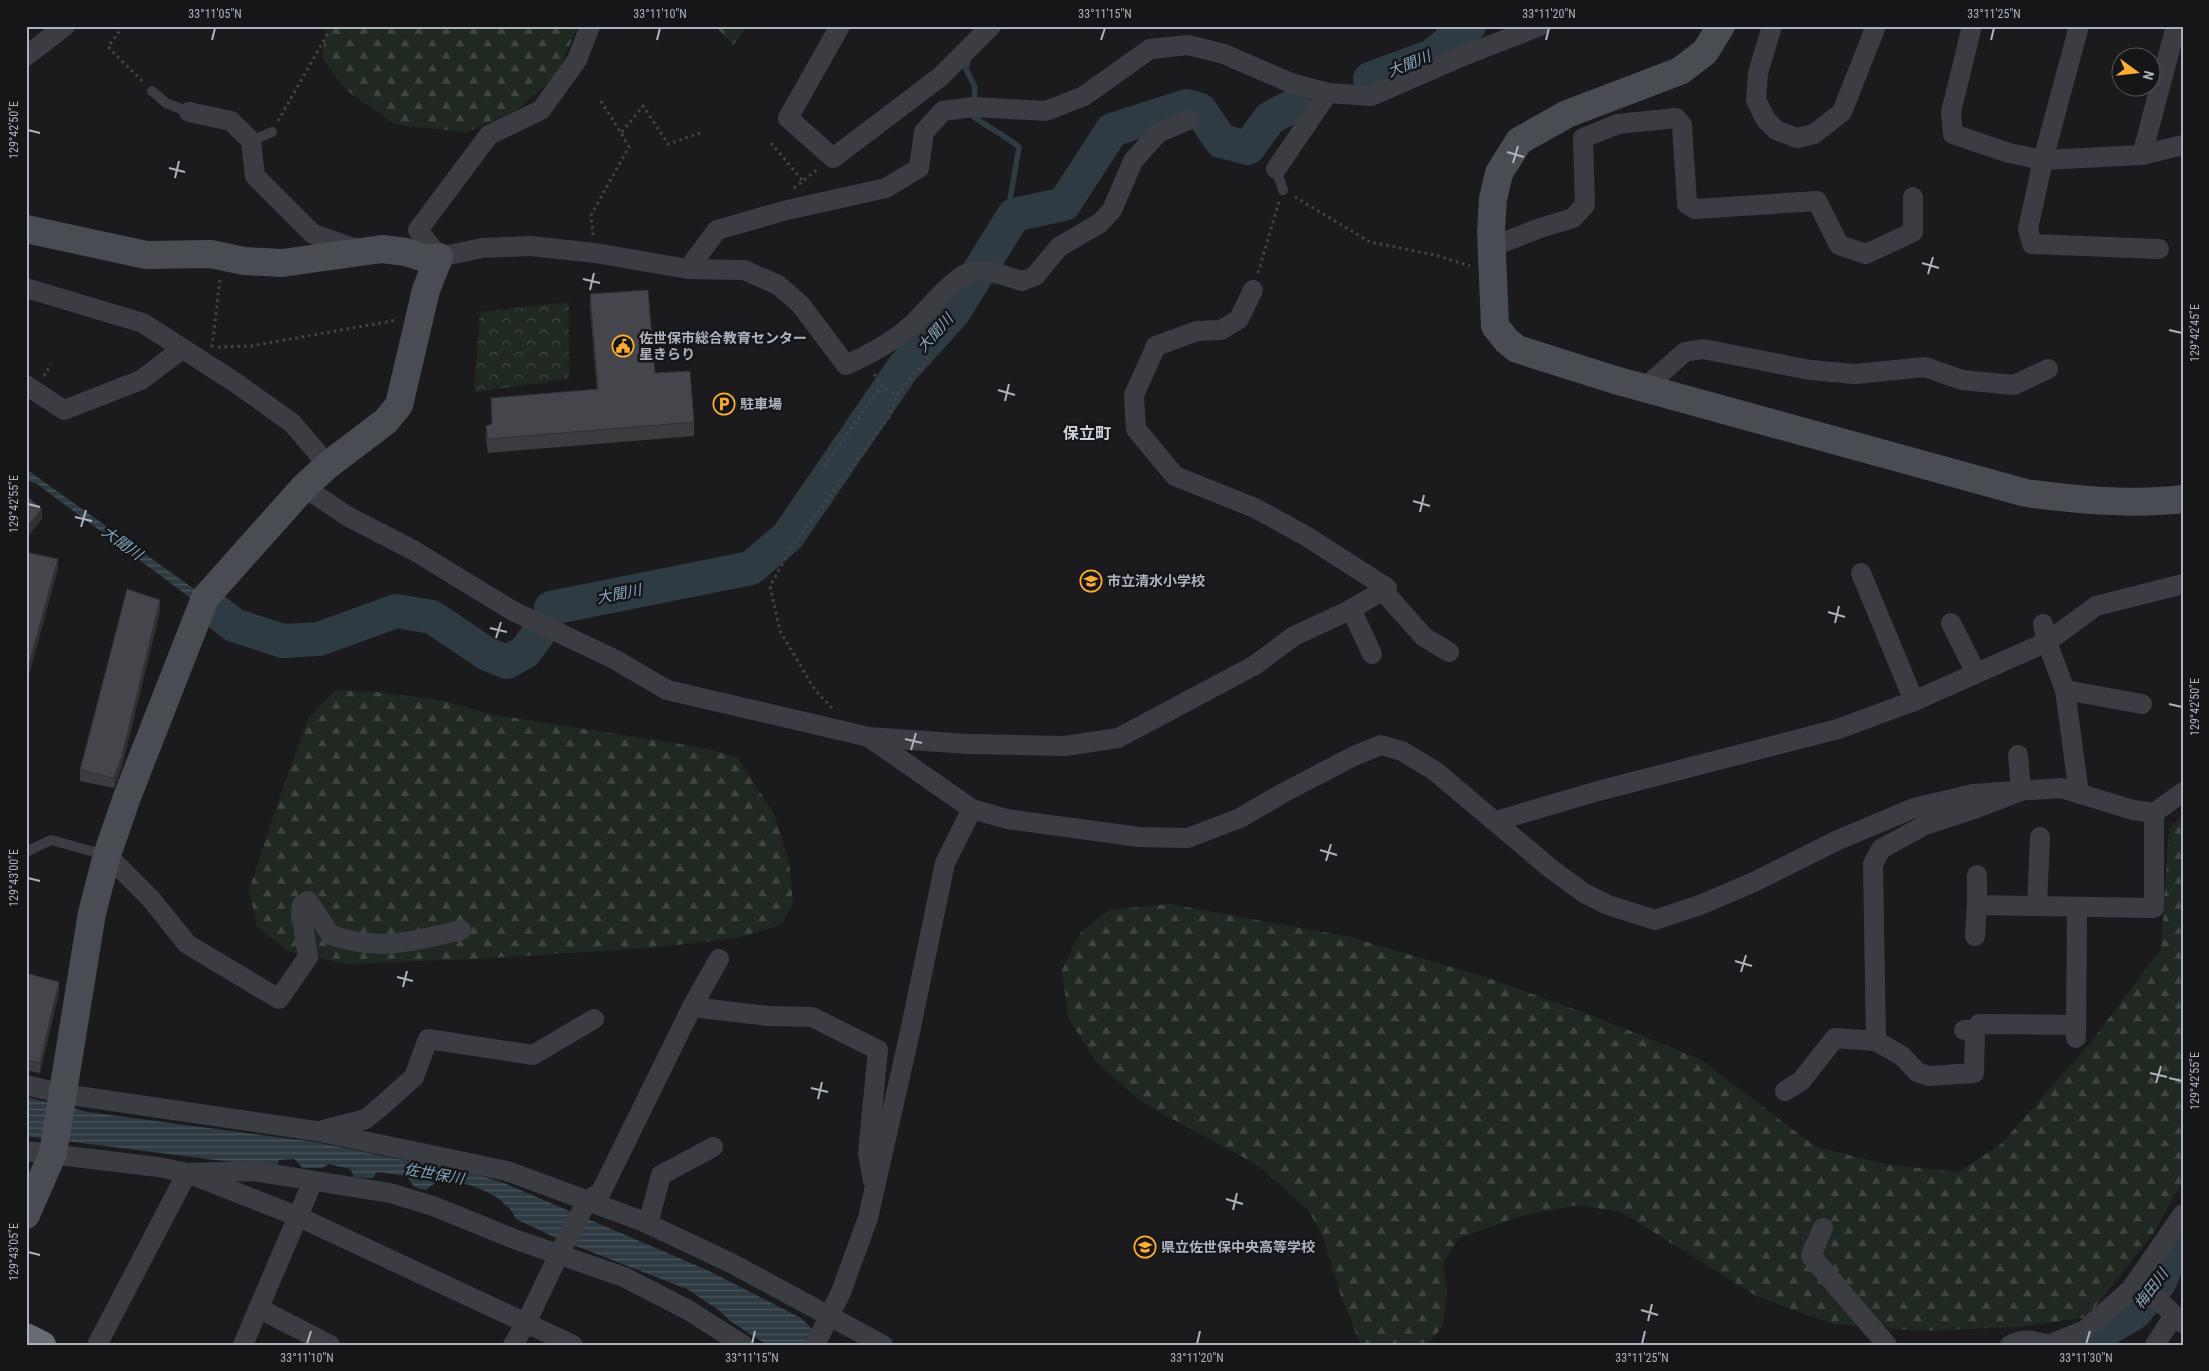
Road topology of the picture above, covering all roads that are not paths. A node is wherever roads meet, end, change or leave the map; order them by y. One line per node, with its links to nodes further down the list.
1 (65, 26): 12 (street)
2 (590, 26): 29 (street)
3 (840, 26): 11 (street)
4 (1540, 26): 14 (street)
5 (1721, 26): 28 (street)
6 (1772, 26): 7 (street)
7 (1876, 26)
8 (1972, 26): 21 (street)
9 (2078, 26): 21 (street)
10 (2176, 26): 20 (street)
11 (988, 30)
12 (26, 56)
13 (152, 90): 15 (lane)
14 (1328, 92): 22 (street); 30 (street)
15 (189, 112): 18 (street)
16 (1188, 120): 30 (street)
17 (272, 132): 18 (lane)
18 (251, 141): 27 (street)
19 (2183, 145): 20 (street)
20 (2142, 155): 21 (street)
21 (2042, 160): 26 (street)
22 (1276, 169): 23 (lane)
23 (1283, 190)
24 (1914, 197): 28 (street)
25 (26, 229): 27 (street)
26 (2159, 249)
27 (363, 252): 29 (street)
28 (1483, 253): 36 (street)
29 (439, 258): 30 (street); 37 (street)
30 (688, 269)
31 (26, 288): 33 (street)
32 (1253, 290): 42 (street)
33 (182, 349): 35 (street); 37 (street)
34 (2048, 369): 36 (street)
35 (26, 385)
36 (1644, 388): 39 (street)
37 (328, 465): 38 (street)
38 (304, 487): 52 (street); 62 (street)
39 (2183, 499)
40 (1861, 573): 50 (street)
41 (2183, 584): 45 (street)
42 (1383, 591): 43 (street); 46 (street)
43 (1351, 609): 47 (street); 52 (street)
44 (1952, 622): 48 (street)
45 (2045, 633): 48 (street); 49 (street)
46 (1449, 652)
47 (1372, 654)
48 (1976, 673): 50 (street)
49 (2065, 690): 51 (street); 56 (street)
50 (1914, 700): 59 (street)
51 (2142, 704)
52 (869, 737): 57 (street)
53 (2018, 755): 54 (street)
54 (2021, 790): 56 (street); 59 (street); 72 (street)
55 (2183, 792): 58 (street)
56 (2079, 794): 58 (street)
57 (972, 809): 59 (street); 82 (street)
58 (2154, 813): 66 (street)
59 (1496, 821)
60 (2045, 847): 65 (street)
61 (26, 852): 62 (lane)
62 (107, 855): 67 (street); 75 (street)
63 (1978, 874): 64 (street)
64 (1978, 906): 65 (street); 68 (street)
65 (2037, 906): 66 (street)
66 (2077, 907): 72 (street)
67 (461, 930)
68 (1975, 936)
69 (719, 959): 70 (street)
70 (692, 1007): 82 (street); 83 (street)
71 (594, 1019): 76 (street)
72 (1876, 1041): 74 (street)
73 (26, 1085): 75 (street)
74 (1785, 1091)
75 (63, 1099): 76 (street); 77 (street)
76 (316, 1131): 83 (street)
77 (54, 1145): 79 (street); 80 (street); 85 (street)
78 (713, 1147): 87 (street)
79 (26, 1151)
80 (187, 1173): 81 (street); 86 (street); 97 (street)
81 (313, 1181): 86 (street); 89 (street)
82 (875, 1191): 92 (street)
83 (587, 1201): 87 (street); 89 (street)
84 (2183, 1214): 90 (street)
85 (26, 1215)
86 (298, 1217): 91 (street); 94 (street)
87 (648, 1224): 92 (street)
88 (1823, 1228): 105 (street)
89 (559, 1254): 94 (street); 102 (street)
90 (2138, 1281): 93 (street); 107 (street)
91 (260, 1309): 98 (street); 99 (street)
92 (829, 1317): 103 (street); 104 (street)
93 (2178, 1319): 108 (street)
94 (526, 1323): 100 (street); 101 (street)
95 (26, 1337): 96 (highway)
96 (42, 1345)
97 (97, 1345)
98 (243, 1345)
99 (330, 1345)
100 (513, 1345)
101 (573, 1345)
102 (742, 1345)
103 (815, 1345)
104 (882, 1345)
105 (1887, 1345)
106 (2010, 1345): 107 (street)
107 (2048, 1345)
108 (2155, 1345)

